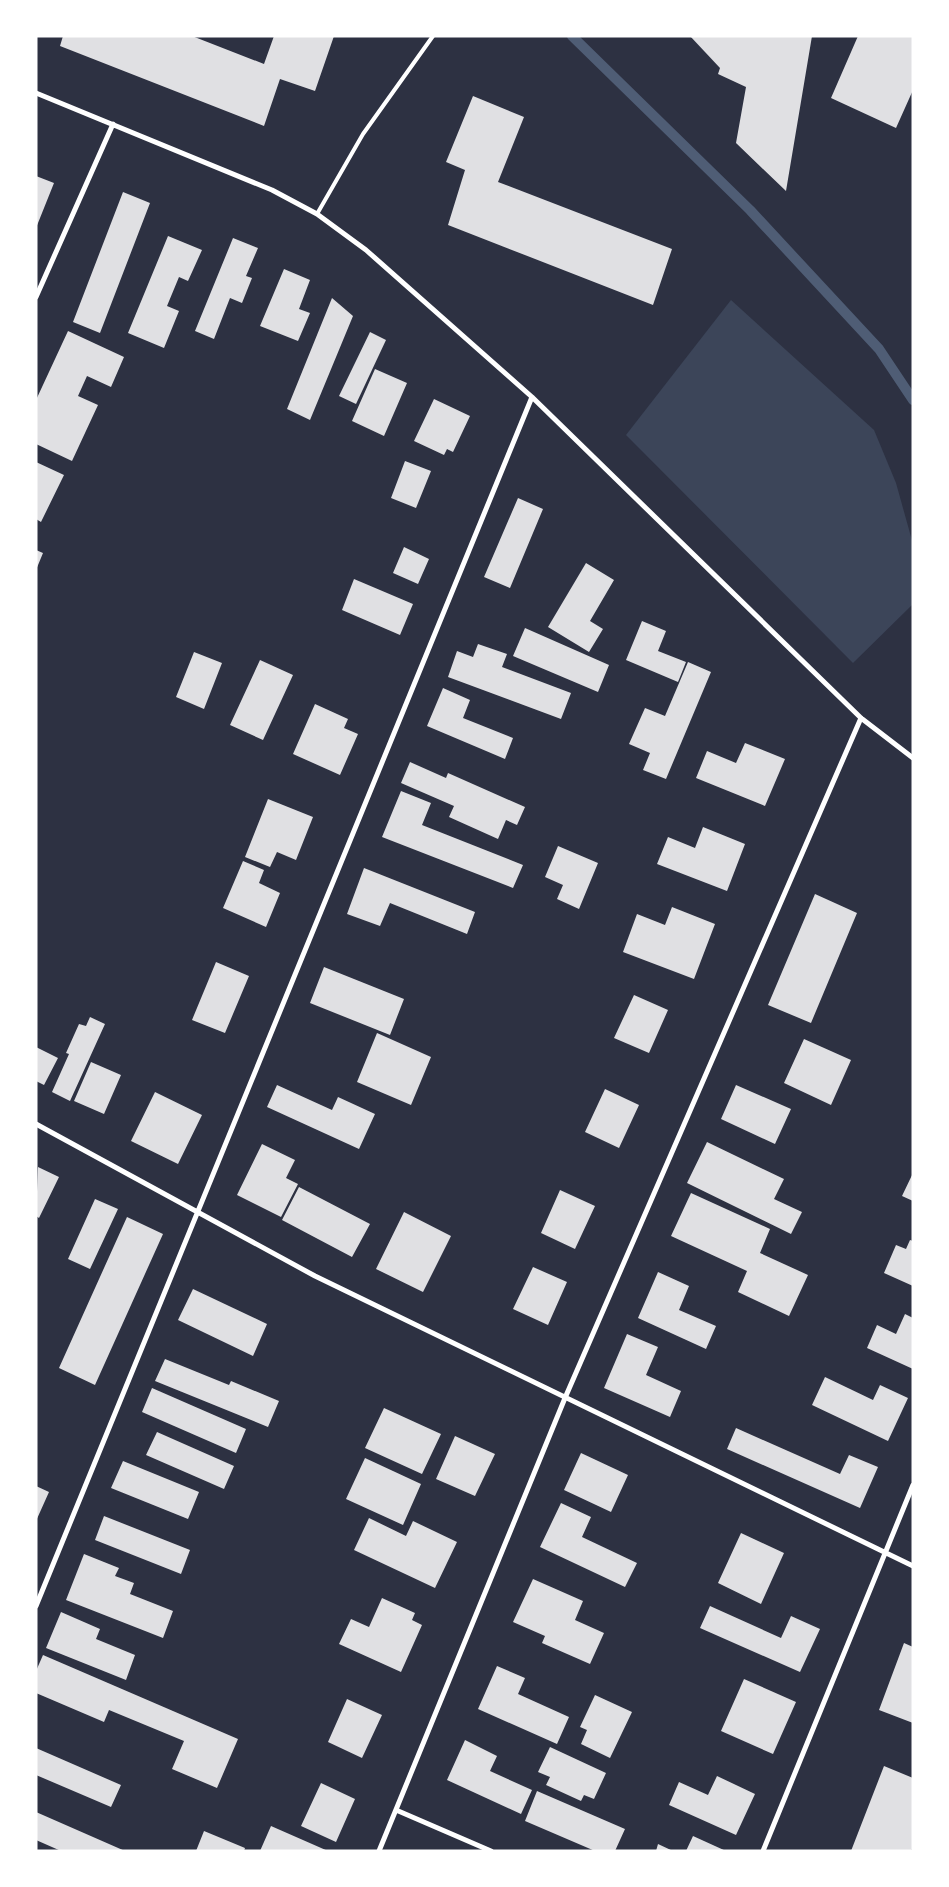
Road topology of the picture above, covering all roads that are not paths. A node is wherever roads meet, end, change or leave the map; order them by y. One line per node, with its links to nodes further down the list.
1 (433, 36): 4 (lane)
2 (36, 93): 3 (street)
3 (113, 124): 4 (street); 5 (street)
4 (317, 214): 6 (street)
5 (36, 298)
6 (532, 398): 7 (street); 10 (street)
7 (861, 718): 8 (street); 11 (street)
8 (913, 758)
9 (36, 1124): 10 (street)
10 (199, 1212): 11 (street); 15 (street)
11 (566, 1398): 13 (street); 16 (street)
12 (913, 1485): 13 (street)
13 (886, 1553): 14 (street); 19 (street)
14 (913, 1566)
15 (36, 1606)
16 (396, 1810): 17 (street); 18 (street)
17 (379, 1851)
18 (491, 1851)
19 (763, 1851)

